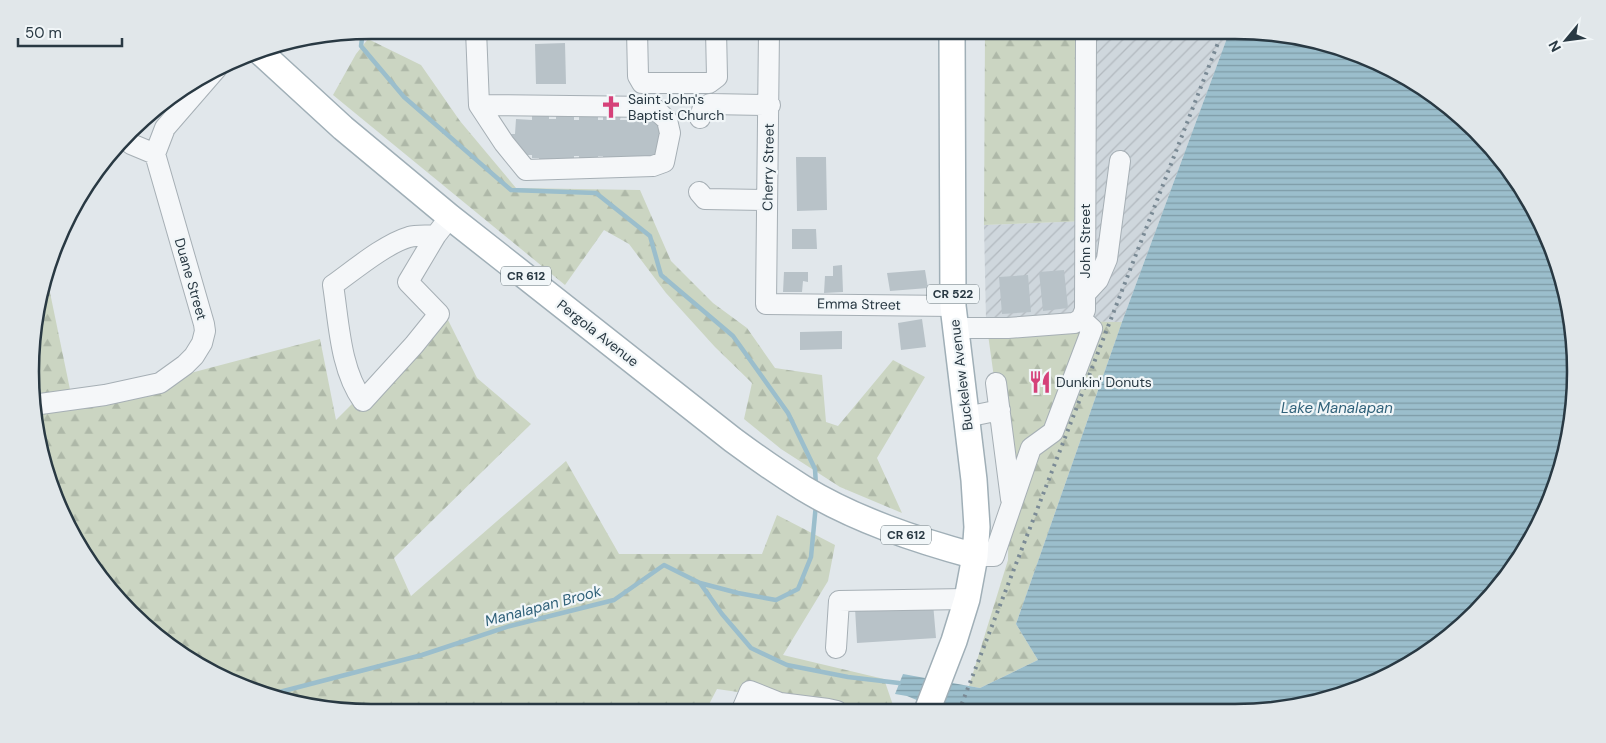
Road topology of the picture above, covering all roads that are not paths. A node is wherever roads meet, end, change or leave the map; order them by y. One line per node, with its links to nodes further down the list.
1 (476, 39): 9 (street)
2 (637, 39): 3 (street)
3 (716, 39)
4 (770, 39): 10 (street, Cherry Street)
5 (952, 39): 20 (main road, Buckelew Avenue / CR 522)
6 (1084, 39): 18 (street, John Street)
7 (265, 56): 17 (main road, Pergola Avenue / CR 612)
8 (204, 83): 13 (street)
9 (480, 105): 9 (street)
10 (770, 105): 11 (street); 16 (street, Cherry Street)
11 (700, 118)
12 (130, 143): 13 (street)
13 (156, 154): 23 (street, Duane Street)
14 (1120, 161): 18 (street)
15 (699, 192): 16 (street)
16 (767, 200): 19 (street, Cherry Street)
17 (443, 226): 17 (street); 27 (main road, Pergola Avenue / CR 612)
18 (1085, 294): 21 (street, John Street)
19 (766, 304): 20 (street, Emma Street)
20 (954, 317): 21 (street); 25 (main road, Buckelew Avenue / CR 522)
21 (1081, 319): 26 (street)
22 (996, 383): 24 (street)
23 (40, 404)
24 (1000, 410): 25 (street); 26 (street)
25 (966, 417): 27 (main road, Buckelew Avenue / CR 522)
26 (1012, 504): 27 (street)
27 (975, 556): 28 (main road, Buckelew Avenue / CR 522)
28 (967, 599): 29 (street); 32 (main road, Buckelew Avenue / CR 522)
29 (836, 648)
30 (744, 704): 31 (street)
31 (790, 704)
32 (930, 704)

